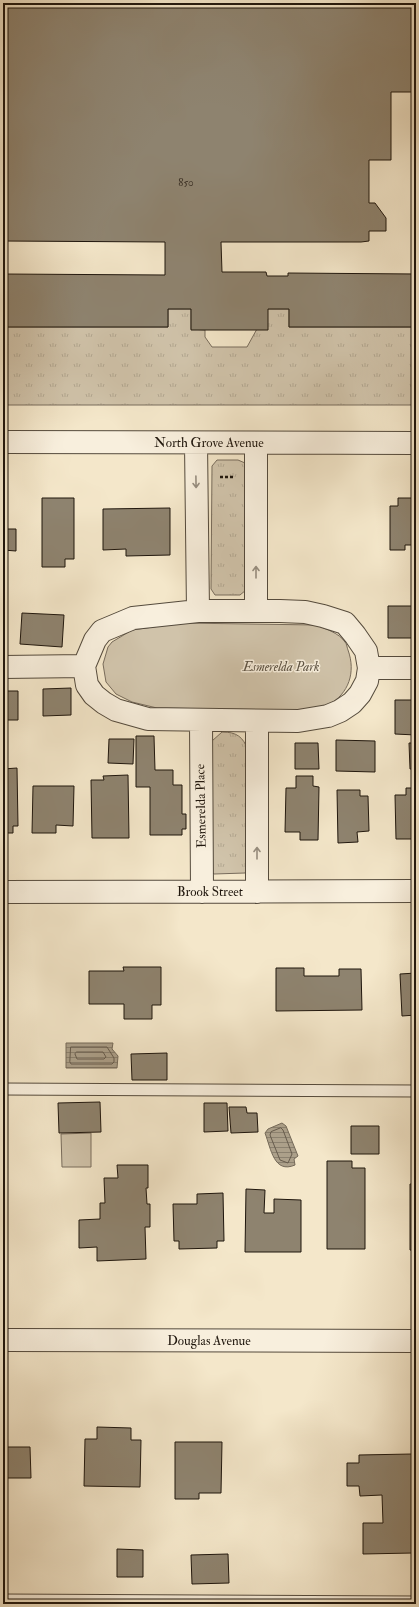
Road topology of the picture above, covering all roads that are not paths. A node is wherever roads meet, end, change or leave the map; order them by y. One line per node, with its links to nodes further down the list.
1 (3, 442): 2 (street, North Grove Avenue)
2 (196, 443): 3 (street, North Grove Avenue); 6 (street, one-way to 6)
3 (256, 443): 4 (street, North Grove Avenue); 5 (street, one-way to 3)
4 (416, 443)
5 (256, 610): 6 (street); 9 (street)
6 (198, 611): 7 (street)
7 (84, 666): 8 (street); 11 (street)
8 (3, 667)
9 (369, 668): 10 (street); 12 (street)
10 (416, 668)
11 (201, 720): 12 (street); 15 (street, Esmerelda Place)
12 (257, 721): 16 (street, one-way to 12)
13 (416, 891): 16 (street, Brook Street)
14 (3, 892): 15 (street, Brook Street)
15 (202, 892): 16 (street, Brook Street)
16 (257, 892)
17 (3, 1089): 18 (lane)
18 (416, 1091)
19 (3, 1340): 20 (street, Douglas Avenue)
20 (416, 1341)
21 (3, 1600): 22 (lane)
22 (416, 1602)

